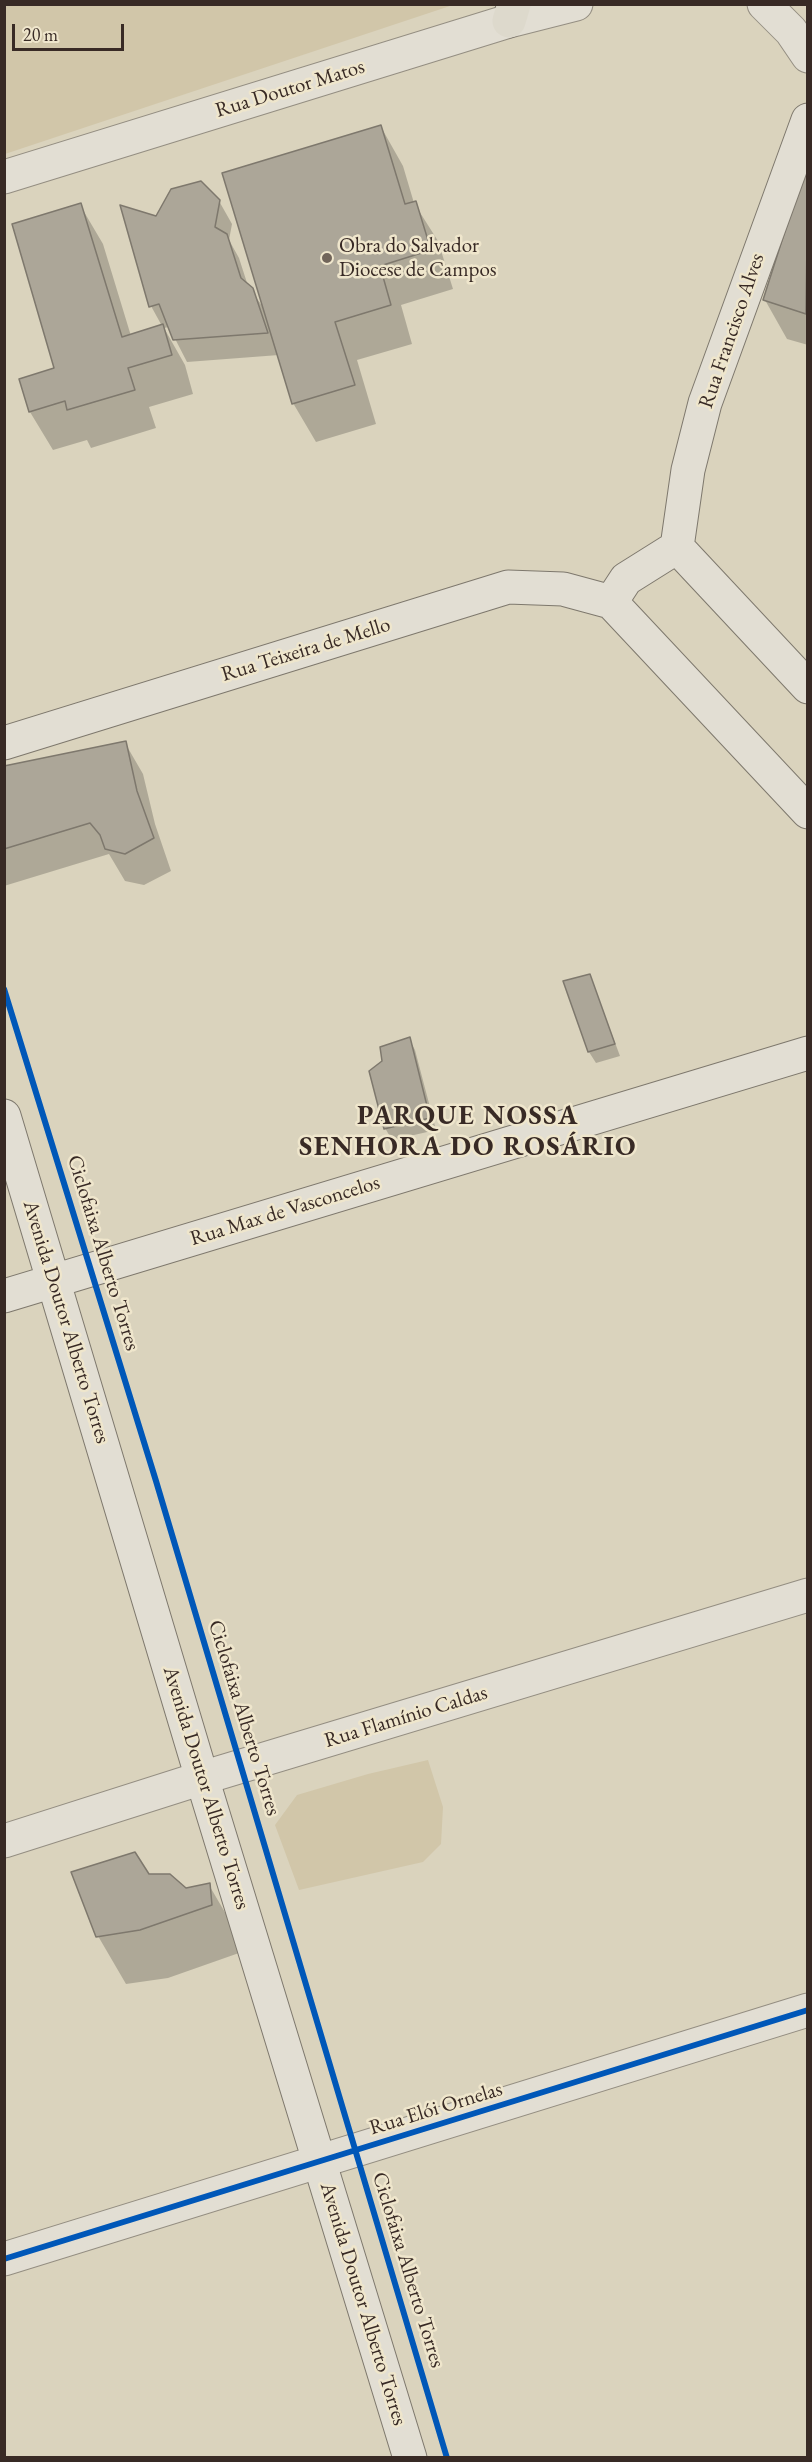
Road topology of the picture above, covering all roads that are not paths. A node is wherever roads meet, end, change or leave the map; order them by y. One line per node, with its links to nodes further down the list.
1 (576, 4): 3 (main road, Rua Doutor Matos)
2 (764, 4): 4 (main road)
3 (511, 13): 6 (main road, Rua Doutor Matos)
4 (807, 56)
5 (807, 120): 7 (main road, Rua Francisco Alves)
6 (4, 177)
7 (677, 547): 8 (main road); 9 (main road)
8 (612, 602): 10 (main road, Rua Teixeira de Mello); 11 (main road)
9 (807, 687)
10 (4, 743)
11 (807, 812)
12 (807, 1053): 14 (main road, Rua Max de Vasconcelos)
13 (4, 1116): 14 (main road, Avenida Doutor Alberto Torres)
14 (54, 1280): 15 (main road, Rua Max de Vasconcelos); 17 (main road, Avenida Doutor Alberto Torres)
15 (4, 1296)
16 (807, 1595): 17 (main road, Rua Flamínio Caldas)
17 (202, 1778): 18 (main road, Rua Flamínio Caldas); 20 (main road, Avenida Doutor Alberto Torres)
18 (4, 1841)
19 (807, 2010): 20 (main road, Rua Elói Ornelas)
20 (319, 2162): 21 (main road, Rua Elói Ornelas); 22 (main road, Avenida Doutor Alberto Torres)
21 (4, 2259)
22 (410, 2457)

